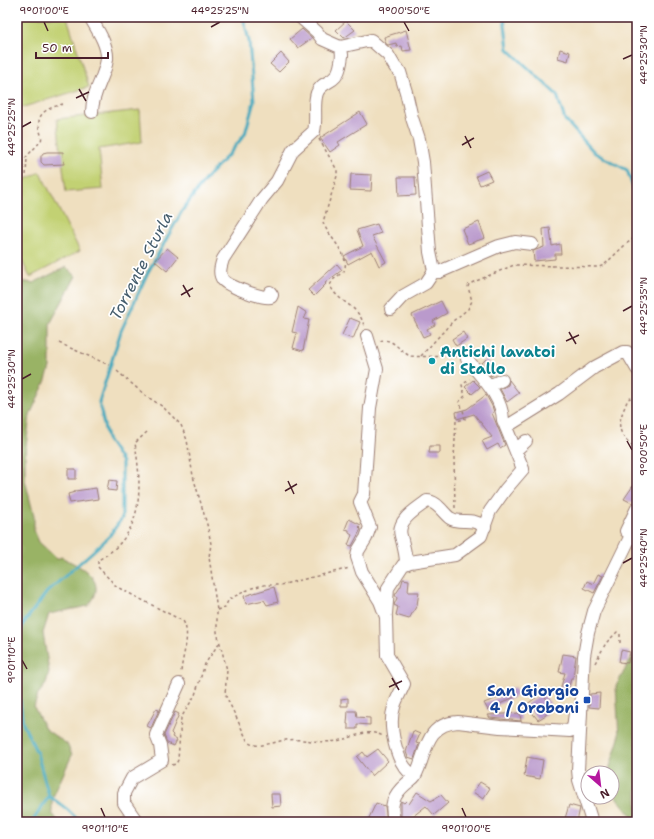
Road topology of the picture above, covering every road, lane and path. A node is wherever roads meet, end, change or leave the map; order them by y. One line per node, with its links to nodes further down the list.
1 (90, 17): 5 (street)
2 (300, 17): 3 (street)
3 (340, 47): 6 (street); 12 (street)
4 (63, 104): 7 (path)
5 (92, 112)
6 (314, 131): 13 (street); 15 (path)
7 (28, 157): 8 (path); 9 (path)
8 (17, 167)
9 (26, 175)
10 (637, 236): 17 (path)
11 (532, 244): 12 (street)
12 (434, 271): 14 (street)
13 (270, 292)
14 (391, 309)
15 (368, 340): 17 (path); 39 (street)
16 (59, 343): 19 (path)
17 (421, 356): 18 (path)
18 (467, 359): 22 (street)
19 (109, 365)
20 (637, 369): 26 (street)
21 (117, 371): 38 (path)
22 (478, 373): 24 (street); 32 (path)
23 (502, 380): 24 (street)
24 (489, 386): 26 (street)
25 (637, 396): 30 (path)
26 (506, 427): 29 (street)
27 (147, 432): 43 (path)
28 (526, 441): 29 (street)
29 (516, 450): 34 (street)
30 (637, 450)
31 (637, 508): 37 (street)
32 (456, 520): 34 (street); 36 (street)
33 (637, 523): 37 (street)
34 (485, 527): 36 (street)
35 (352, 562): 38 (path)
36 (406, 563): 39 (street)
37 (614, 569): 44 (street)
38 (217, 610): 40 (path)
39 (386, 617): 45 (street)
40 (219, 643): 45 (path); 46 (path)
41 (620, 644): 42 (path)
42 (593, 668)
43 (179, 684): 46 (street)
44 (582, 708): 47 (street); 50 (street)
45 (397, 750): 47 (street)
46 (159, 763): 48 (street)
47 (416, 772): 49 (street)
48 (137, 822)
49 (395, 822)
50 (592, 822)

